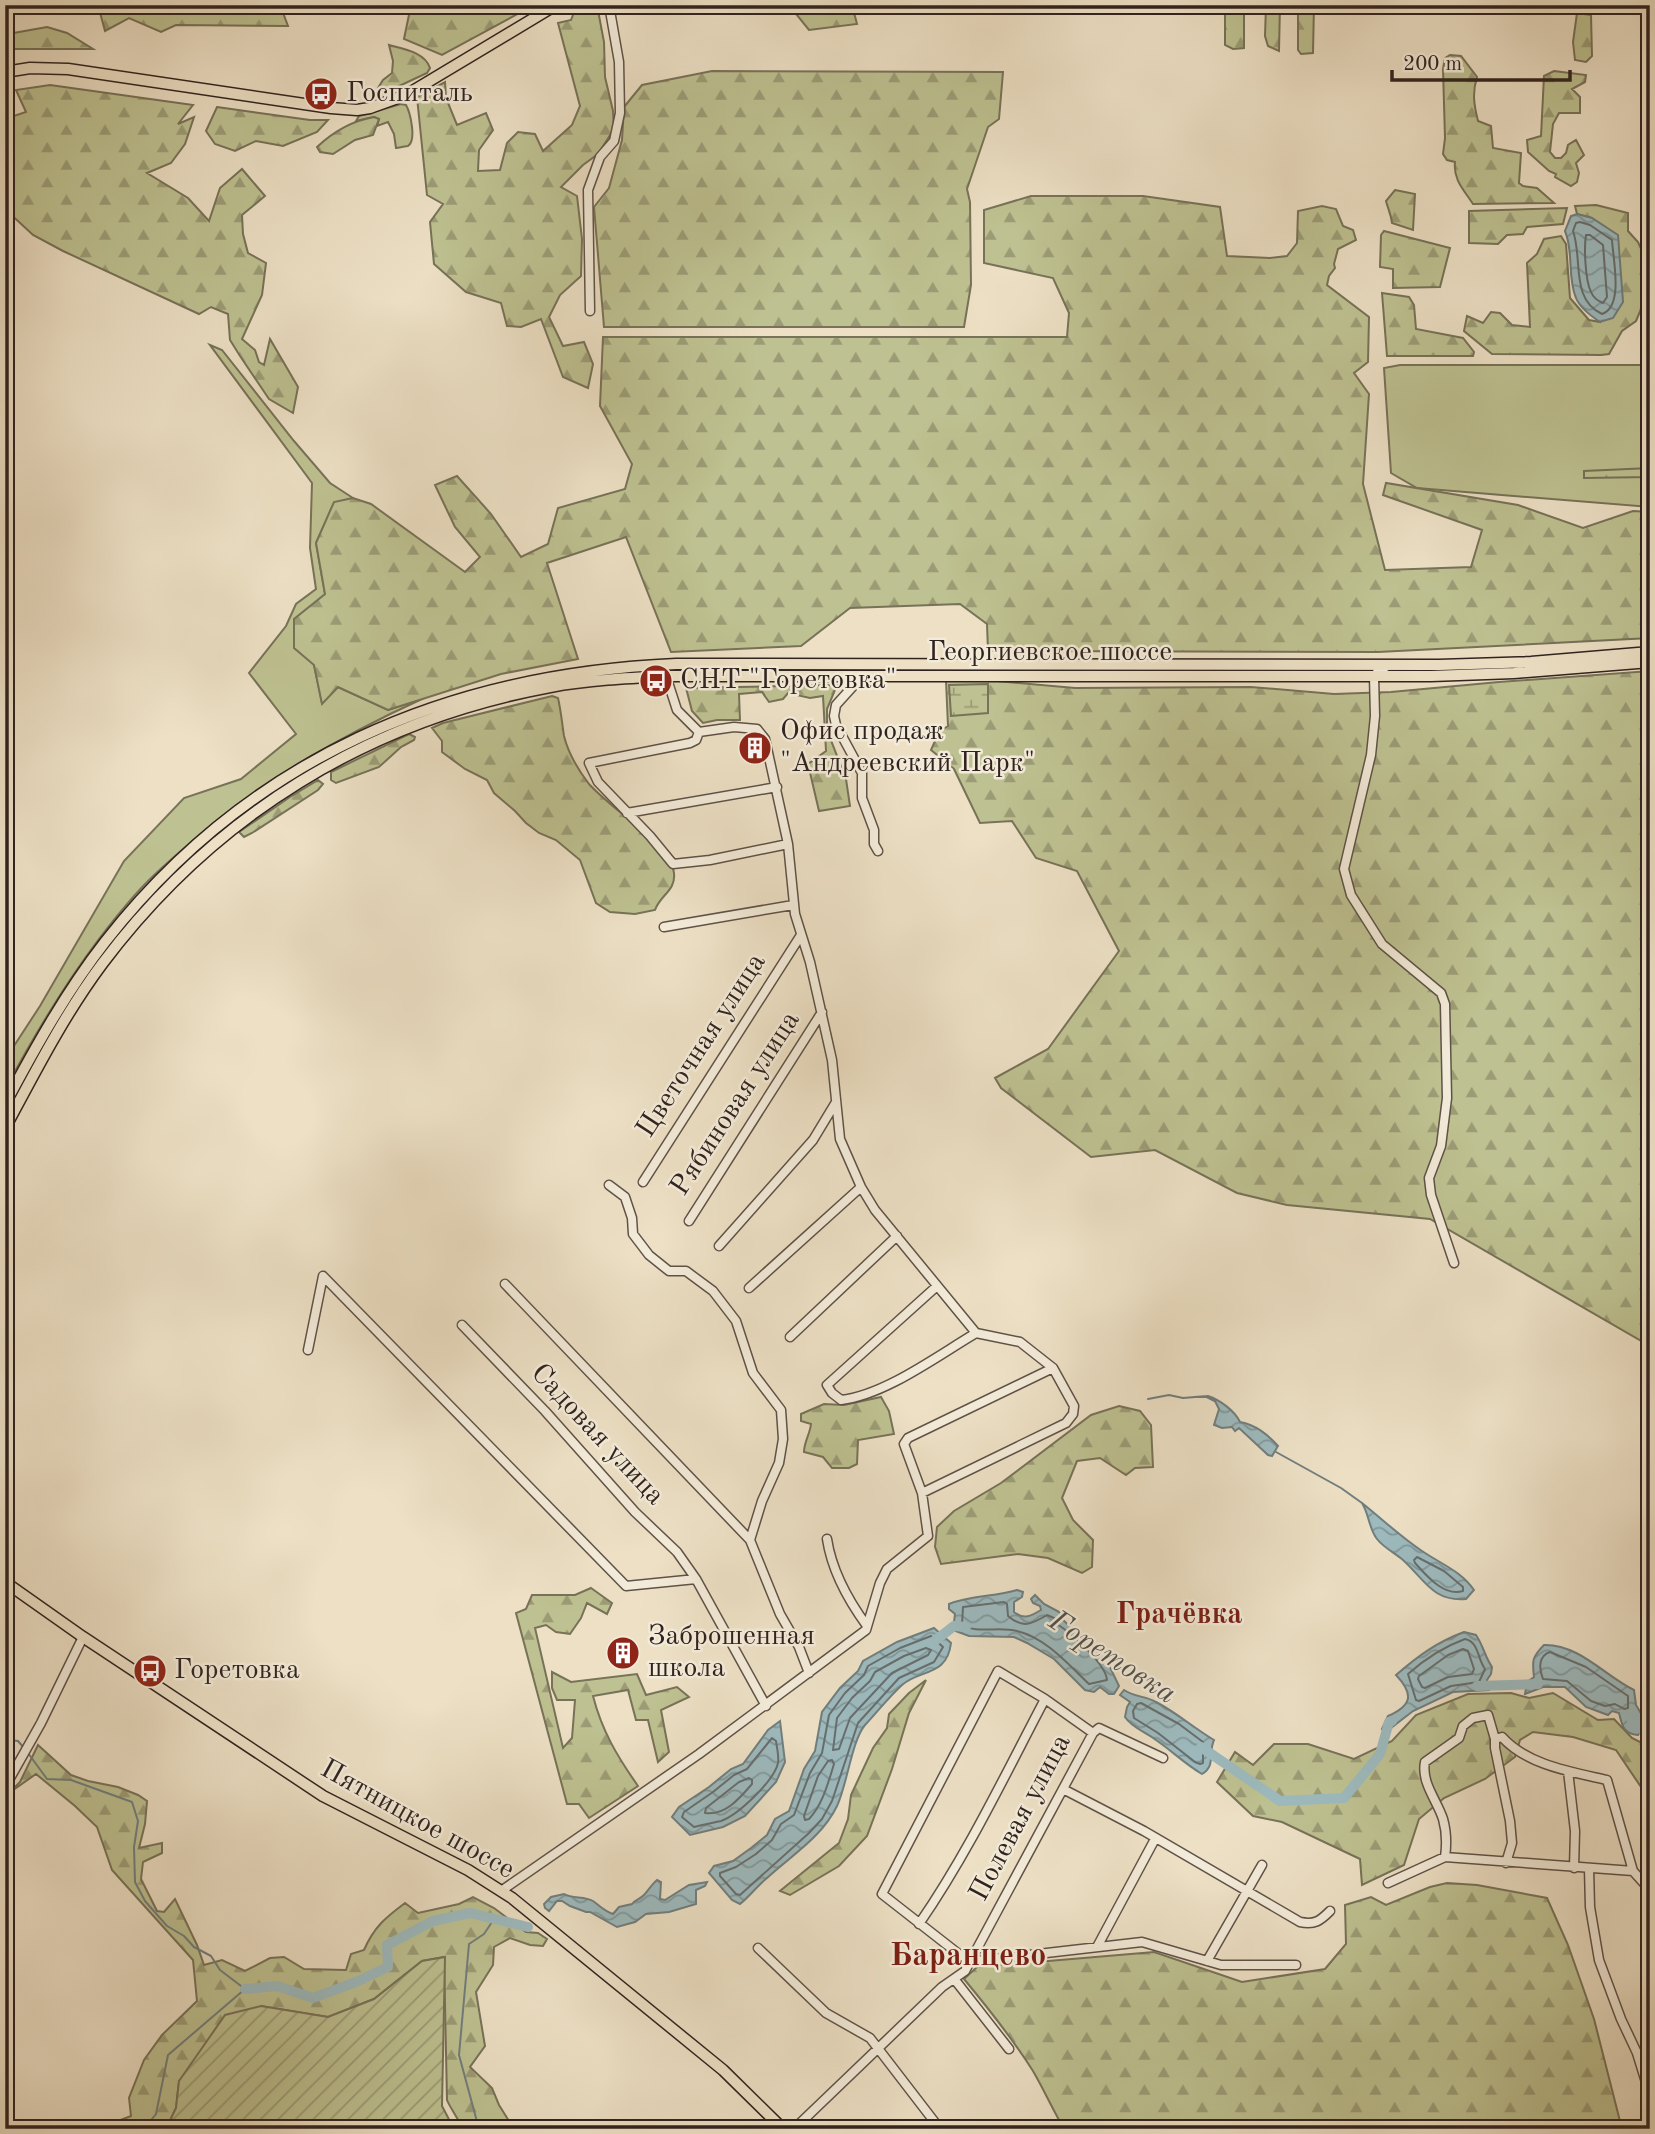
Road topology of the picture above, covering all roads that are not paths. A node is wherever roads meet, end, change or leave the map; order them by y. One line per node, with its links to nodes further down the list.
1 (556, 5): 3 (main road)
2 (609, 5): 4 (street)
3 (5, 72)
4 (590, 312)
5 (1650, 652): 7 (main road, Георгиевское шоссе)
6 (1650, 662): 10 (main road, Георгиевское шоссе)
7 (1390, 665): 10 (street); 21 (main road, Георгиевское шоссе)
8 (666, 676): 9 (main road, Георгиевское шоссе); 11 (street); 22 (main road, Георгиевское шоссе)
9 (857, 676): 10 (main road, Георгиевское шоссе); 15 (street)
10 (1374, 676): 29 (street)
11 (699, 732): 12 (street); 13 (street)
12 (777, 787): 13 (street); 14 (street)
13 (627, 813): 14 (street)
14 (788, 844): 16 (street)
15 (878, 851)
16 (793, 905): 17 (street); 18 (street)
17 (664, 927)
18 (800, 935): 19 (street); 23 (street, Цветочная улица)
19 (822, 1012): 20 (street); 26 (street, Рябиновая улица)
20 (836, 1101): 25 (street); 28 (street)
21 (5, 1104)
22 (5, 1128)
23 (643, 1182)
24 (609, 1185): 40 (street)
25 (861, 1187): 27 (street); 32 (street)
26 (689, 1221)
27 (897, 1236): 31 (street); 35 (street)
28 (719, 1246)
29 (1454, 1263)
30 (505, 1284): 40 (street)
31 (937, 1286): 34 (street); 34 (street)
32 (749, 1288)
33 (463, 1325): 41 (street, Садовая улица)
34 (976, 1333): 37 (street)
35 (790, 1337)
36 (308, 1350): 41 (street)
37 (1053, 1368): 38 (street); 38 (street)
38 (922, 1493): 43 (street)
39 (827, 1539): 43 (street)
40 (750, 1540): 45 (street)
41 (696, 1578): 47 (street, Садовая улица)
42 (5, 1582): 44 (main road, Пятницкое шоссе)
43 (867, 1626): 45 (street)
44 (83, 1637): 52 (street); 63 (main road, Пятницкое шоссе)
45 (809, 1673): 47 (street)
46 (1045, 1699): 48 (street); 66 (street); 66 (street)
47 (766, 1706): 63 (street)
48 (1093, 1733): 50 (street); 53 (street, Полевая улица)
49 (1495, 1739): 51 (street); 55 (street); 56 (street)
50 (1163, 1758)
51 (1568, 1771): 58 (street); 60 (street)
52 (5, 1787)
53 (1063, 1789): 54 (street); 70 (street, Полевая улица)
54 (1155, 1839): 64 (street); 67 (street)
55 (1446, 1857): 56 (street); 61 (street)
56 (1506, 1863): 58 (street)
57 (1262, 1865): 64 (street)
58 (1574, 1868): 59 (street)
59 (1589, 1868): 60 (street); 75 (street)
60 (1633, 1871): 62 (street)
61 (1388, 1883)
62 (1650, 1890)
63 (501, 1891): 78 (main road, Пятницкое шоссе)
64 (1246, 1892): 65 (street); 69 (street)
65 (1330, 1910)
66 (919, 1924): 70 (street)
67 (1097, 1947): 69 (street); 70 (street)
68 (758, 1948): 73 (street)
69 (1207, 1961): 71 (street)
70 (969, 1962): 72 (street, Полевая улица)
71 (1296, 1965)
72 (955, 1980): 73 (street, Полевая улица); 74 (street)
73 (877, 2048): 79 (street, Полевая улица); 80 (street)
74 (1009, 2049)
75 (1637, 2053): 76 (street); 77 (street)
76 (1650, 2069)
77 (1650, 2095)
78 (783, 2129)
79 (793, 2129)
80 (940, 2129)

